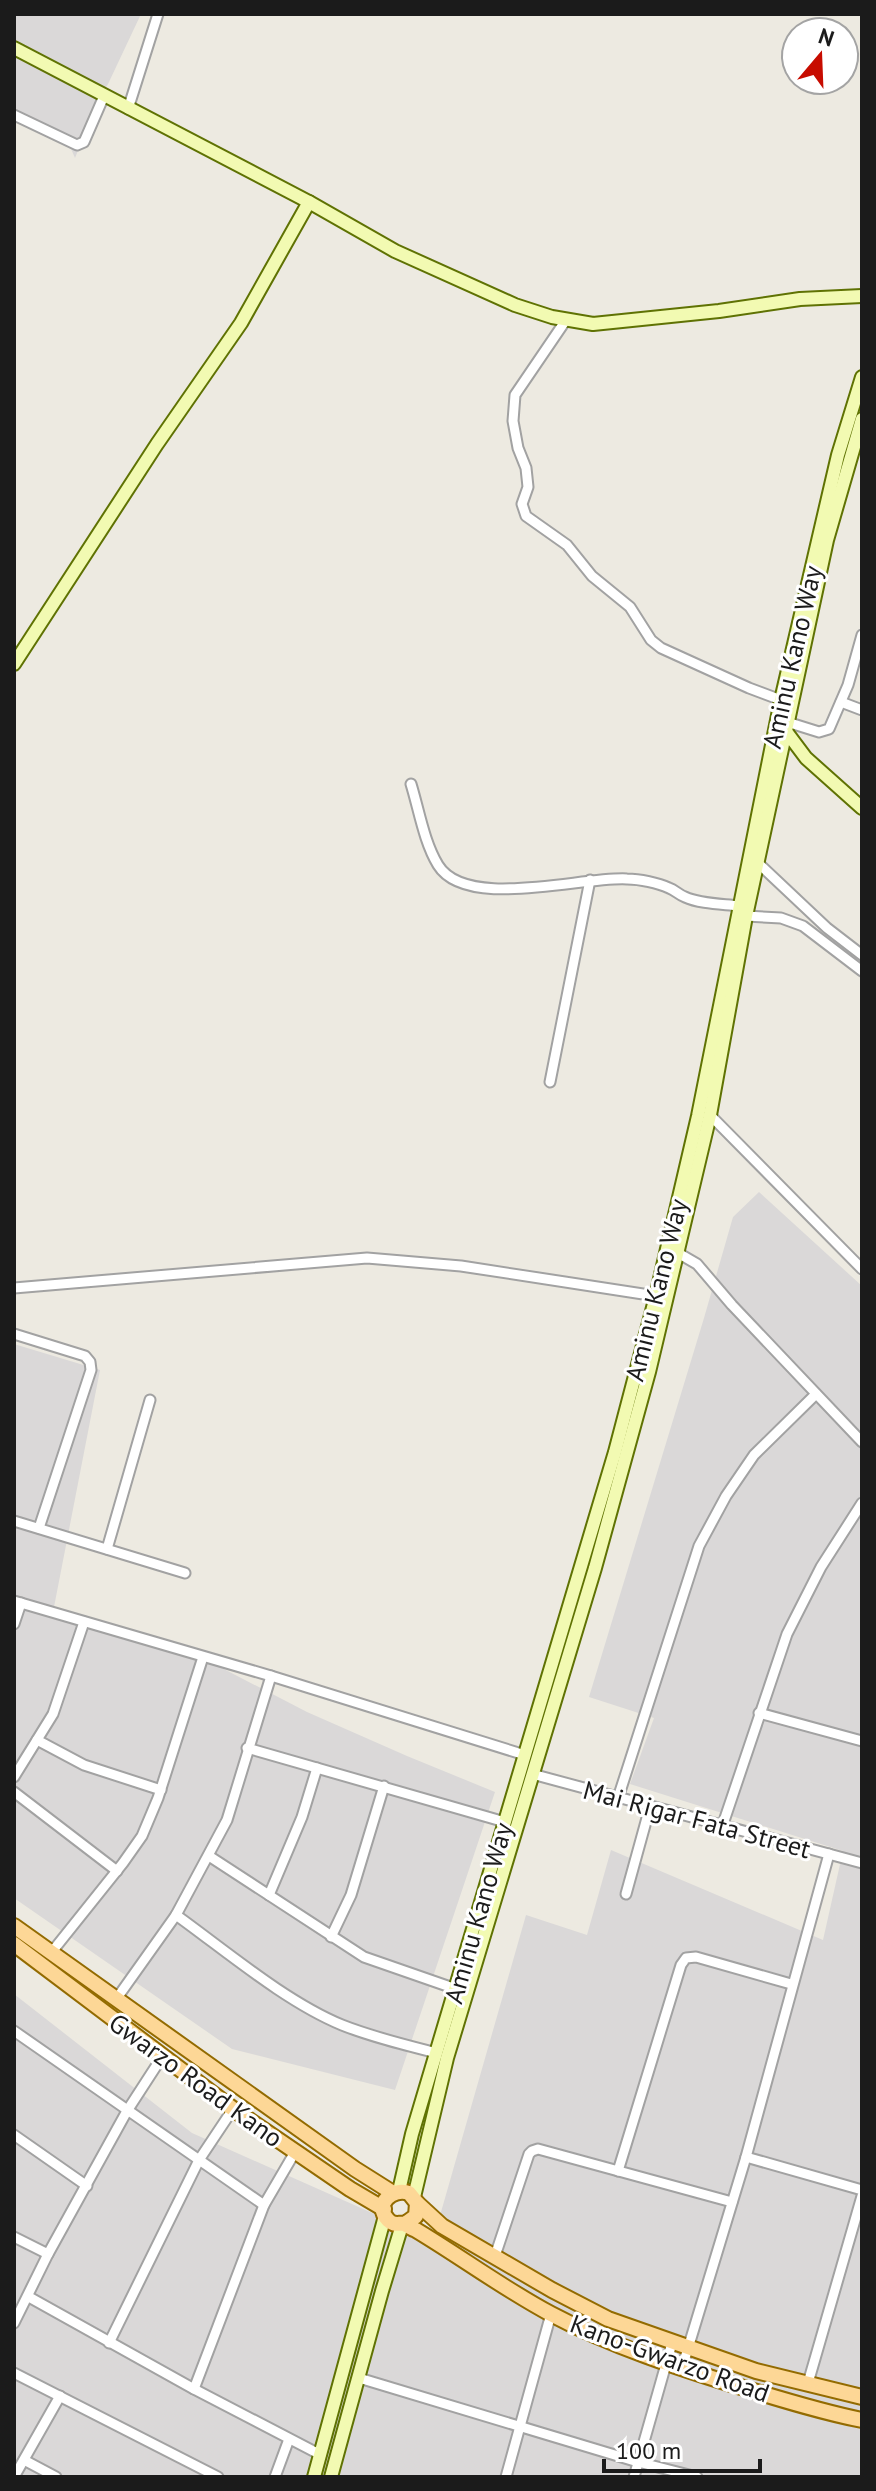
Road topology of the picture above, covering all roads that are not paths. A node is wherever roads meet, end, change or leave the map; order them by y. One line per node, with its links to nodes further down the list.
1 (158, 14): 4 (street)
2 (14, 48): 3 (main road)
3 (104, 96): 4 (main road); 5 (street)
4 (128, 109): 6 (main road)
5 (14, 115)
6 (309, 202): 8 (main road); 12 (main road)
7 (862, 296): 8 (main road)
8 (566, 320): 13 (street)
9 (862, 377): 13 (main road, Aminu Kano Way)
10 (862, 419): 16 (main road, Aminu Kano Way)
11 (862, 637): 14 (street)
12 (14, 664)
13 (781, 700): 21 (main road, Aminu Kano Way)
14 (841, 702): 15 (street); 16 (street)
15 (862, 710)
16 (786, 726): 18 (main road); 19 (main road, Aminu Kano Way)
17 (411, 784): 20 (street)
18 (862, 808)
19 (758, 863): 21 (main road, Aminu Kano Way); 22 (street)
20 (590, 880): 21 (street); 24 (street)
21 (743, 911): 23 (street); 25 (main road, Aminu Kano Way); 29 (main road, Aminu Kano Way)
22 (862, 955)
23 (862, 971)
24 (550, 1082)
25 (710, 1115): 26 (main road, Aminu Kano Way); 27 (street)
26 (678, 1253): 30 (main road, Aminu Kano Way); 32 (street)
27 (862, 1269)
28 (14, 1288): 29 (street)
29 (656, 1296): 30 (main road, Aminu Kano Way)
30 (654, 1325): 46 (main road, Aminu Kano Way)
31 (14, 1334): 37 (street)
32 (816, 1394): 34 (street); 57 (street)
33 (150, 1400): 38 (street)
34 (862, 1442)
35 (862, 1503): 45 (street)
36 (14, 1521): 37 (street)
37 (39, 1528): 38 (street)
38 (107, 1549): 39 (street)
39 (185, 1573)
40 (17, 1602): 41 (street); 42 (street)
41 (84, 1622): 43 (street); 47 (street)
42 (14, 1624)
43 (203, 1657): 44 (street); 55 (street)
44 (271, 1676): 49 (street); 50 (street)
45 (759, 1713): 48 (street); 60 (street)
46 (540, 1728): 50 (main road, Aminu Kano Way); 52 (main road, Aminu Kano Way)
47 (37, 1740): 53 (street); 55 (street)
48 (862, 1741)
49 (247, 1748): 51 (street); 62 (street)
50 (525, 1755): 59 (main road, Aminu Kano Way)
51 (317, 1768): 54 (street); 66 (street)
52 (532, 1774): 57 (street, Mai Rigar Fata Street); 67 (main road, Aminu Kano Way)
53 (14, 1777)
54 (384, 1786): 59 (street); 70 (street)
55 (161, 1790): 64 (street)
56 (14, 1792): 64 (street)
57 (618, 1798): 58 (street, Mai Rigar Fata Street)
58 (650, 1807): 60 (street, Mai Rigar Fata Street); 65 (street)
59 (505, 1822): 67 (main road, Aminu Kano Way)
60 (722, 1827): 61 (street, Mai Rigar Fata Street)
61 (829, 1854): 63 (street, Mai Rigar Fata Street); 73 (street)
62 (209, 1856): 66 (street); 68 (street)
63 (862, 1863)
64 (117, 1871): 72 (street)
65 (626, 1894)
66 (269, 1895): 70 (street)
67 (485, 1912): 74 (main road, Aminu Kano Way); 90 (main road, Aminu Kano Way)
68 (176, 1915): 75 (street); 77 (street)
69 (14, 1926): 72 (main road)
70 (331, 1937): 74 (street)
71 (14, 1944): 78 (main road, Gwarzo Road Kano)
72 (51, 1953): 75 (main road)
73 (791, 1984): 83 (street); 85 (street)
74 (456, 1989): 77 (main road, Aminu Kano Way)
75 (117, 1998): 88 (main road)
76 (14, 2031): 80 (street)
77 (437, 2053): 88 (main road, Aminu Kano Way)
78 (162, 2057): 79 (main road, Gwarzo Road Kano); 80 (street)
79 (233, 2109): 82 (main road, Gwarzo Road Kano); 84 (street)
80 (127, 2111): 84 (street); 86 (street)
81 (14, 2135): 86 (street)
82 (295, 2152): 92 (street); 93 (main road, Gwarzo Road Kano)
83 (746, 2157): 87 (street); 91 (street)
84 (199, 2160): 92 (street); 101 (street)
85 (618, 2171): 91 (street); 97 (street)
86 (87, 2186): 96 (street)
87 (862, 2190)
88 (396, 2192): 90 (main road); 93 (main road)
89 (862, 2196): 108 (street)
90 (416, 2200): 94 (main road); 97 (main road, Kano-Gwarzo Road)
91 (732, 2202): 103 (street)
92 (264, 2205): 109 (street)
93 (384, 2212): 94 (main road); 115 (main road)
94 (404, 2225): 99 (main road, Kano-Gwarzo Road); 107 (main road)
95 (14, 2237): 96 (street)
96 (48, 2254): 98 (street)
97 (495, 2256): 102 (main road, Kano-Gwarzo Road)
98 (29, 2297): 100 (street); 101 (street)
99 (551, 2314): 104 (main road, Kano-Gwarzo Road); 113 (street)
100 (14, 2323)
101 (109, 2343): 109 (street)
102 (672, 2343): 103 (main road, Kano-Gwarzo Road); 104 (street)
103 (689, 2349): 105 (street); 108 (main road, Kano-Gwarzo Road)
104 (666, 2362): 105 (main road, Kano-Gwarzo Road); 117 (street)
105 (682, 2368): 112 (main road, Kano-Gwarzo Road)
106 (14, 2373): 110 (street)
107 (359, 2378): 113 (street); 123 (main road)
108 (808, 2383): 111 (main road, Kano-Gwarzo Road)
109 (194, 2389): 114 (street)
110 (60, 2396): 116 (street); 120 (street)
111 (862, 2397)
112 (862, 2420)
113 (520, 2425): 117 (street); 124 (street)
114 (289, 2439): 115 (street); 121 (street)
115 (321, 2455): 122 (main road)
116 (24, 2460): 118 (street); 119 (street)
117 (638, 2462): 125 (street); 126 (street)
118 (14, 2477)
119 (56, 2477)
120 (218, 2477)
121 (275, 2477)
122 (314, 2477)
123 (331, 2477)
124 (506, 2477)
125 (634, 2477)
126 (697, 2477)

